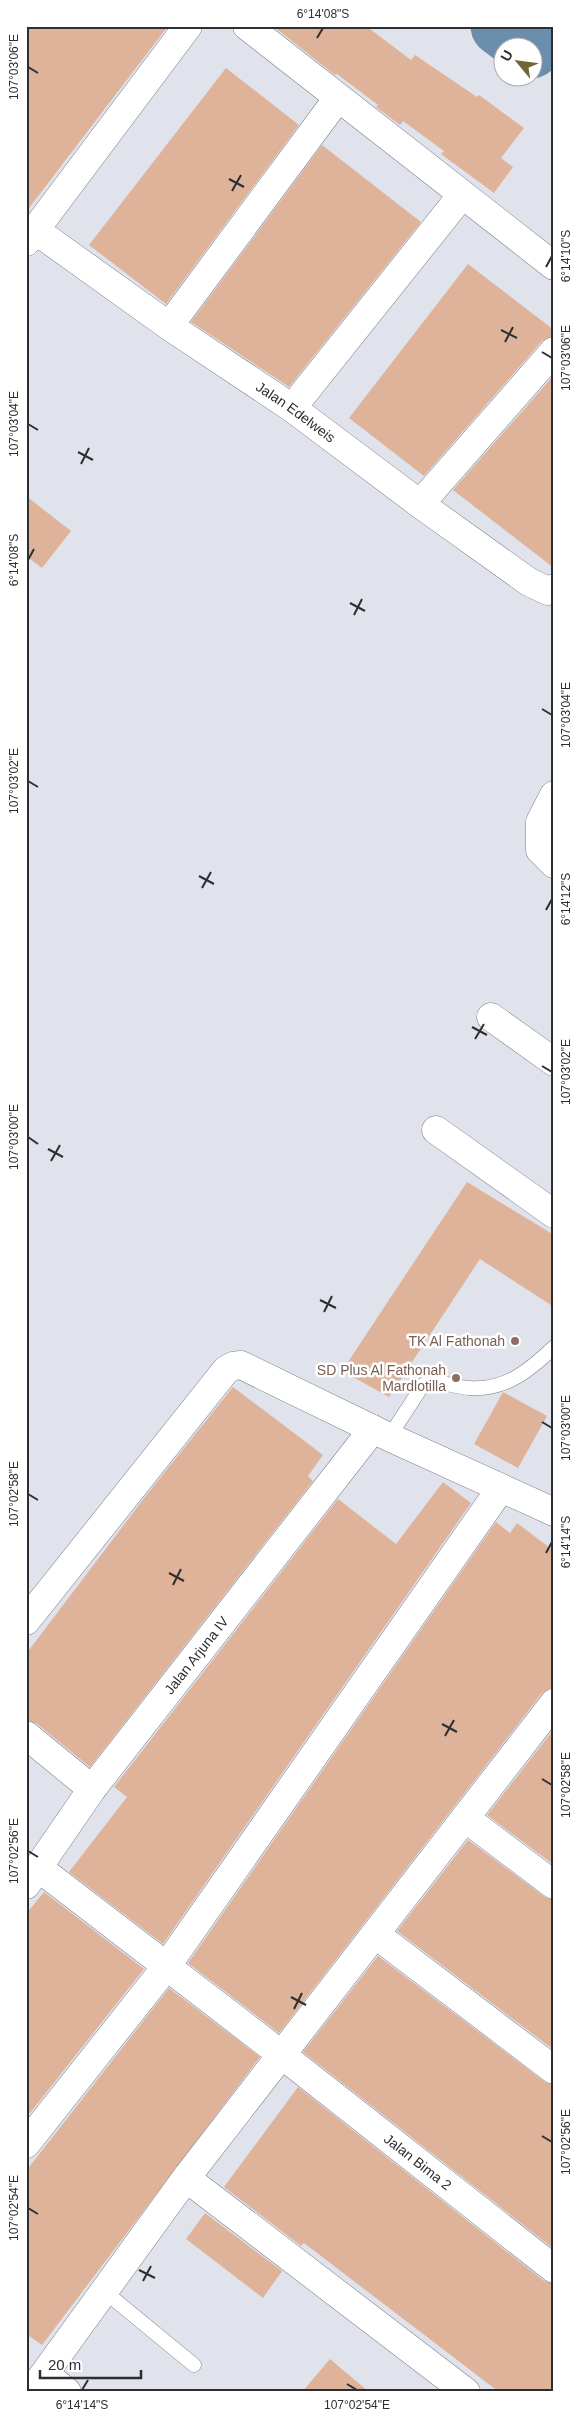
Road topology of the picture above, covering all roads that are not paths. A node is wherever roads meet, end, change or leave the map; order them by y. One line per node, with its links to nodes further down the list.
1 (188, 26): 5 (street)
2 (247, 26): 3 (street)
3 (338, 98): 4 (street); 7 (street)
4 (462, 195): 6 (street); 9 (street)
5 (31, 236): 7 (street, Jalan Edelweis)
6 (554, 266)
7 (169, 326): 9 (street, Jalan Edelweis)
8 (554, 350): 10 (street)
9 (292, 408): 10 (street, Jalan Edelweis)
10 (420, 504): 11 (street, Jalan Edelweis)
11 (554, 588)
12 (554, 794): 13 (street)
13 (554, 864)
14 (491, 1017): 15 (street)
15 (554, 1062)
16 (436, 1130): 17 (street)
17 (554, 1214)
18 (554, 1347): 19 (lane)
19 (381, 1433): 20 (street); 22 (street); 25 (street, Jalan Arjuna IV)
20 (501, 1488): 21 (street); 30 (street)
21 (554, 1512)
22 (26, 1621)
23 (554, 1703): 26 (street)
24 (26, 1735): 25 (street)
25 (92, 1788): 27 (street, Jalan Arjuna IV)
26 (465, 1818): 28 (street); 29 (street)
27 (33, 1877): 30 (street, Jalan Bima 2)
28 (554, 1884)
29 (375, 1934): 31 (street); 32 (street)
30 (166, 1967): 31 (street, Jalan Bima 2); 33 (street)
31 (282, 2055): 34 (street); 35 (street, Jalan Bima 2)
32 (554, 2070)
33 (26, 2144)
34 (186, 2178): 36 (street); 40 (street)
35 (554, 2269)
36 (104, 2292): 37 (lane); 38 (street)
37 (194, 2365)
38 (38, 2383): 39 (street)
39 (67, 2392)
40 (466, 2392)

